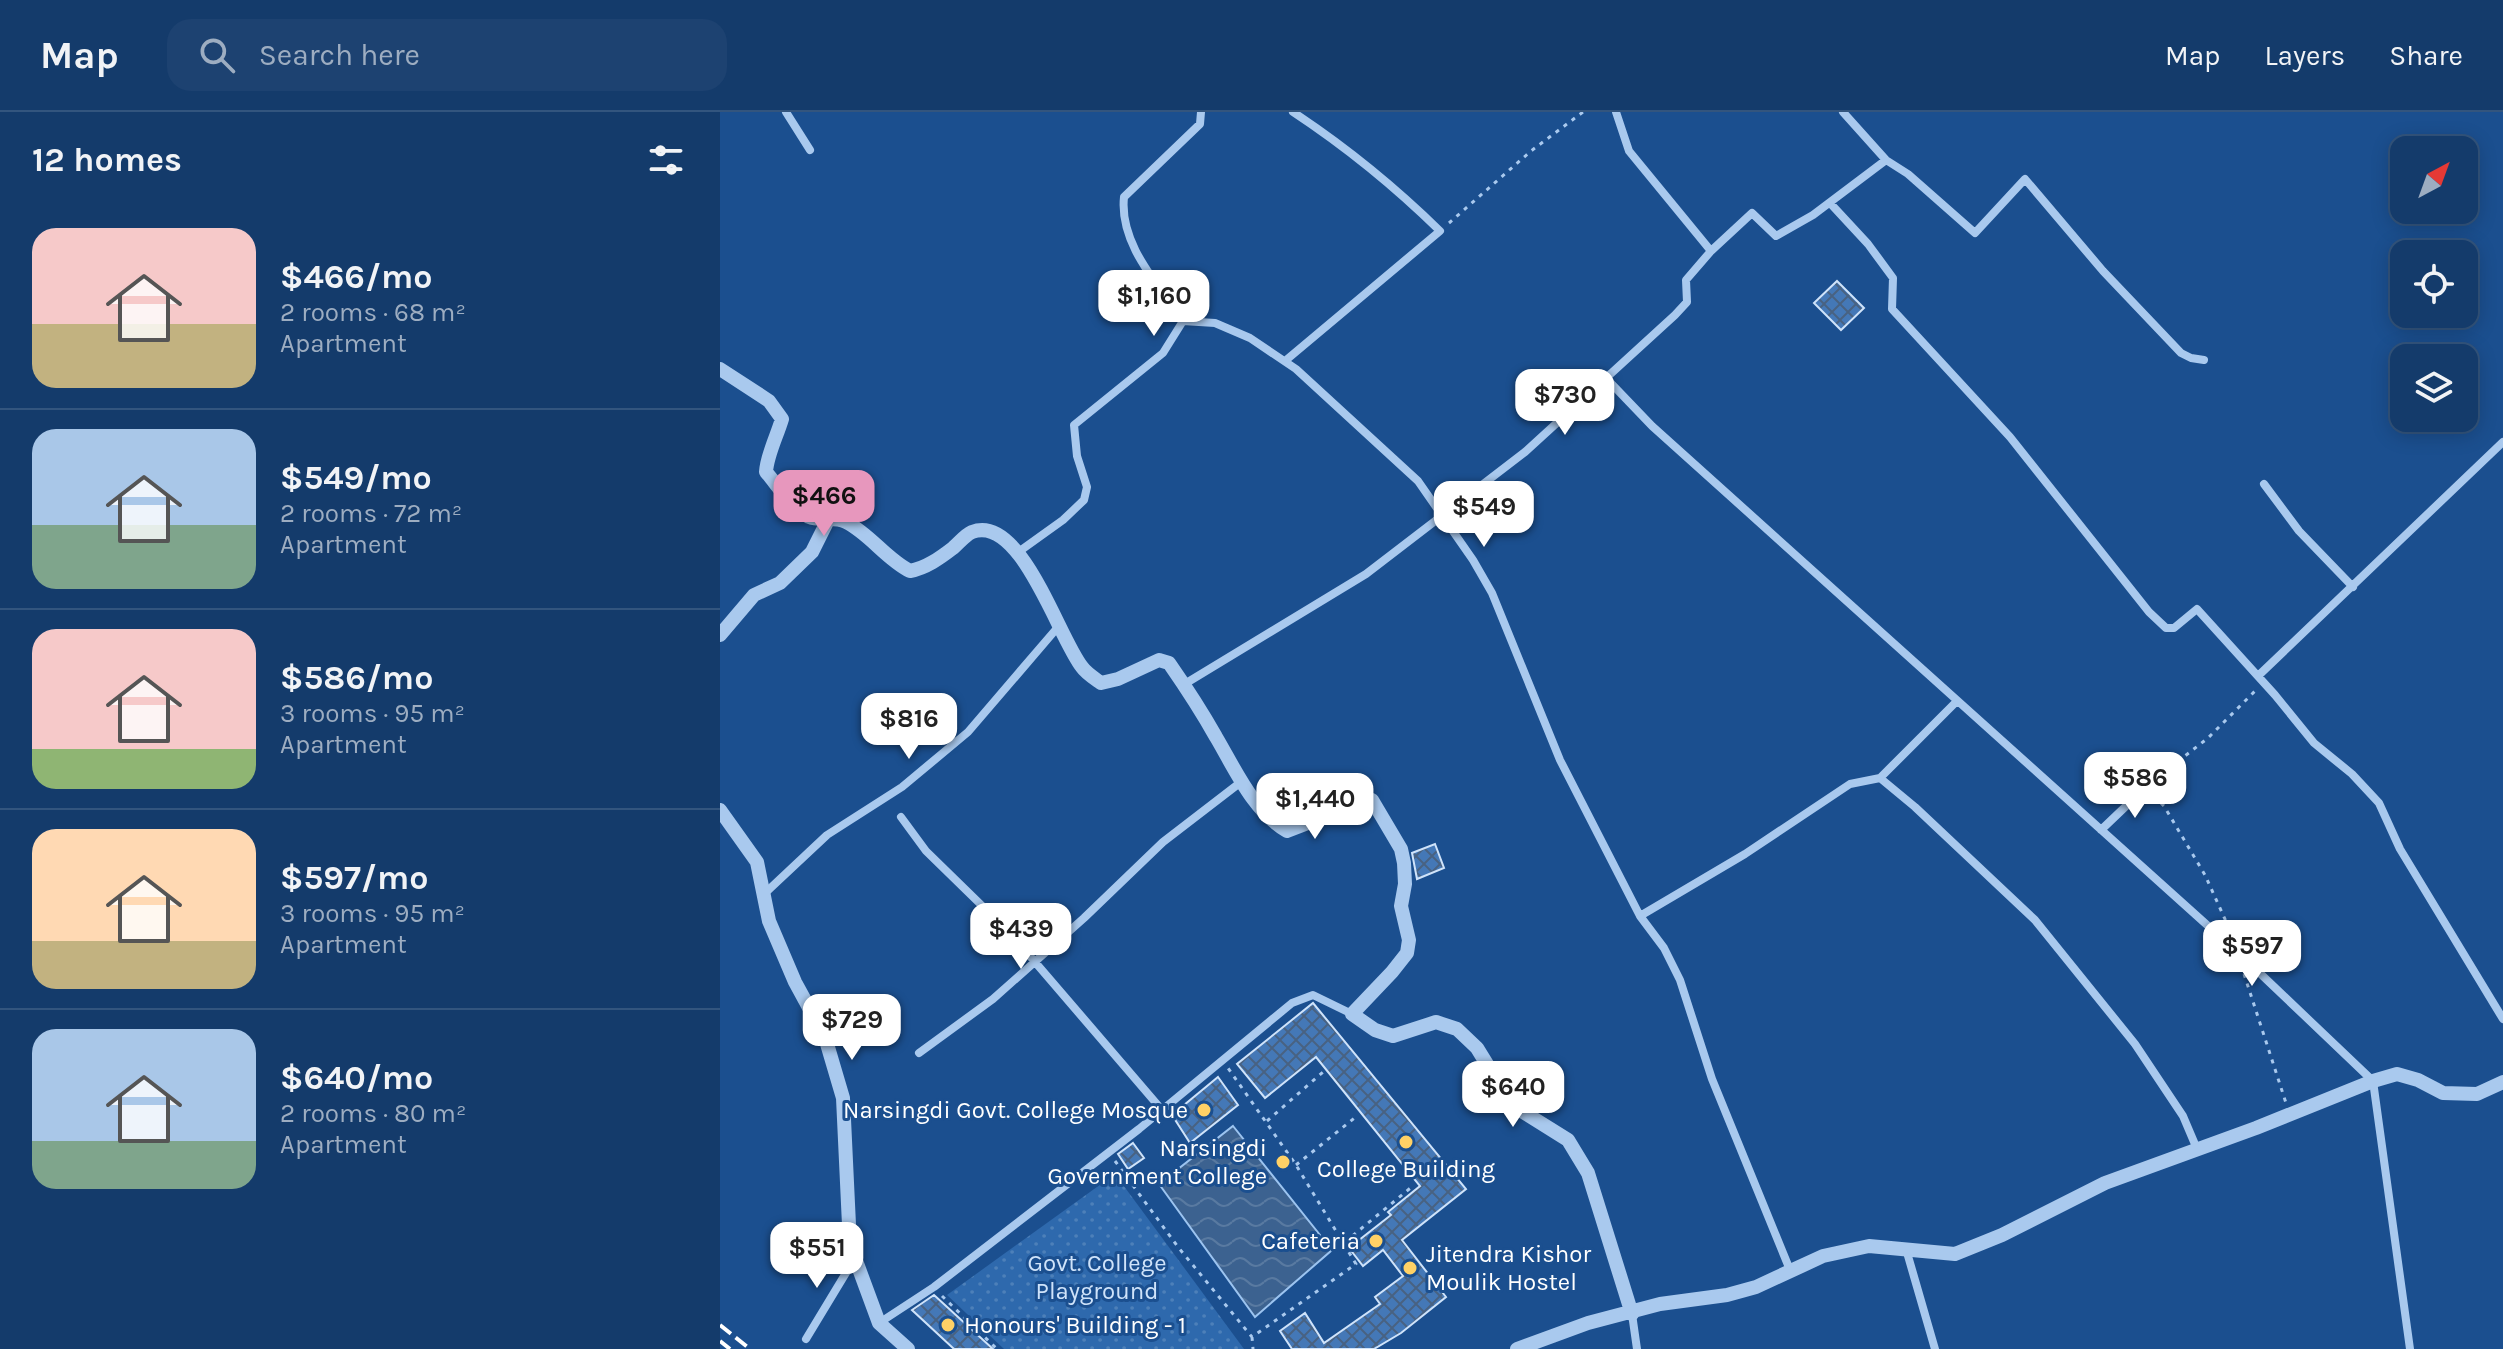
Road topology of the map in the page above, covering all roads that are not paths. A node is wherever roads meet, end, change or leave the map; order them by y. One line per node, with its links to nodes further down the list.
1 (786, 112): 6 (street)
2 (1201, 112): 10 (street)
3 (1293, 112): 12 (street)
4 (1616, 112): 9 (street)
5 (1843, 112): 7 (street)
6 (810, 150)
7 (1886, 160): 8 (street); 11 (street)
8 (1830, 203): 9 (street); 23 (street)
9 (1711, 251): 14 (street)
10 (1183, 321): 12 (street); 19 (street)
11 (2204, 360)
12 (1285, 361): 17 (street)
13 (720, 369): 18 (street)
14 (1605, 377): 17 (street); 25 (street)
15 (2503, 442): 20 (street)
16 (2264, 484): 20 (street)
17 (1443, 516): 24 (street); 33 (street)
18 (829, 518): 19 (street); 22 (street)
19 (1017, 553): 21 (street)
20 (2353, 587): 23 (street)
21 (1058, 627): 24 (street); 32 (street)
22 (720, 635)
23 (2261, 679): 36 (street)
24 (1183, 685): 27 (street)
25 (1957, 701): 26 (street); 31 (street)
26 (1880, 778): 33 (street); 41 (street)
27 (1241, 782): 34 (street); 35 (street)
28 (2146, 787): 31 (street)
29 (720, 810): 32 (street)
30 (901, 817): 34 (street)
31 (2101, 830): 38 (street)
32 (764, 894): 43 (street)
33 (1640, 916): 44 (street)
34 (1033, 961): 37 (street); 40 (street)
35 (1352, 1014): 40 (street); 45 (street)
36 (2503, 1019)
37 (919, 1053)
38 (2373, 1081): 39 (street); 41 (street); 52 (street)
39 (2503, 1082)
40 (1162, 1110): 46 (street)
41 (2197, 1149): 42 (street)
42 (1905, 1248): 44 (street); 51 (street)
43 (855, 1258): 46 (street); 47 (street)
44 (1790, 1270): 45 (street)
45 (1632, 1314): 49 (street); 50 (street)
46 (879, 1323): 48 (street)
47 (806, 1339)
48 (908, 1349)
49 (1517, 1349)
50 (1637, 1349)
51 (1935, 1349)
52 (2410, 1349)

